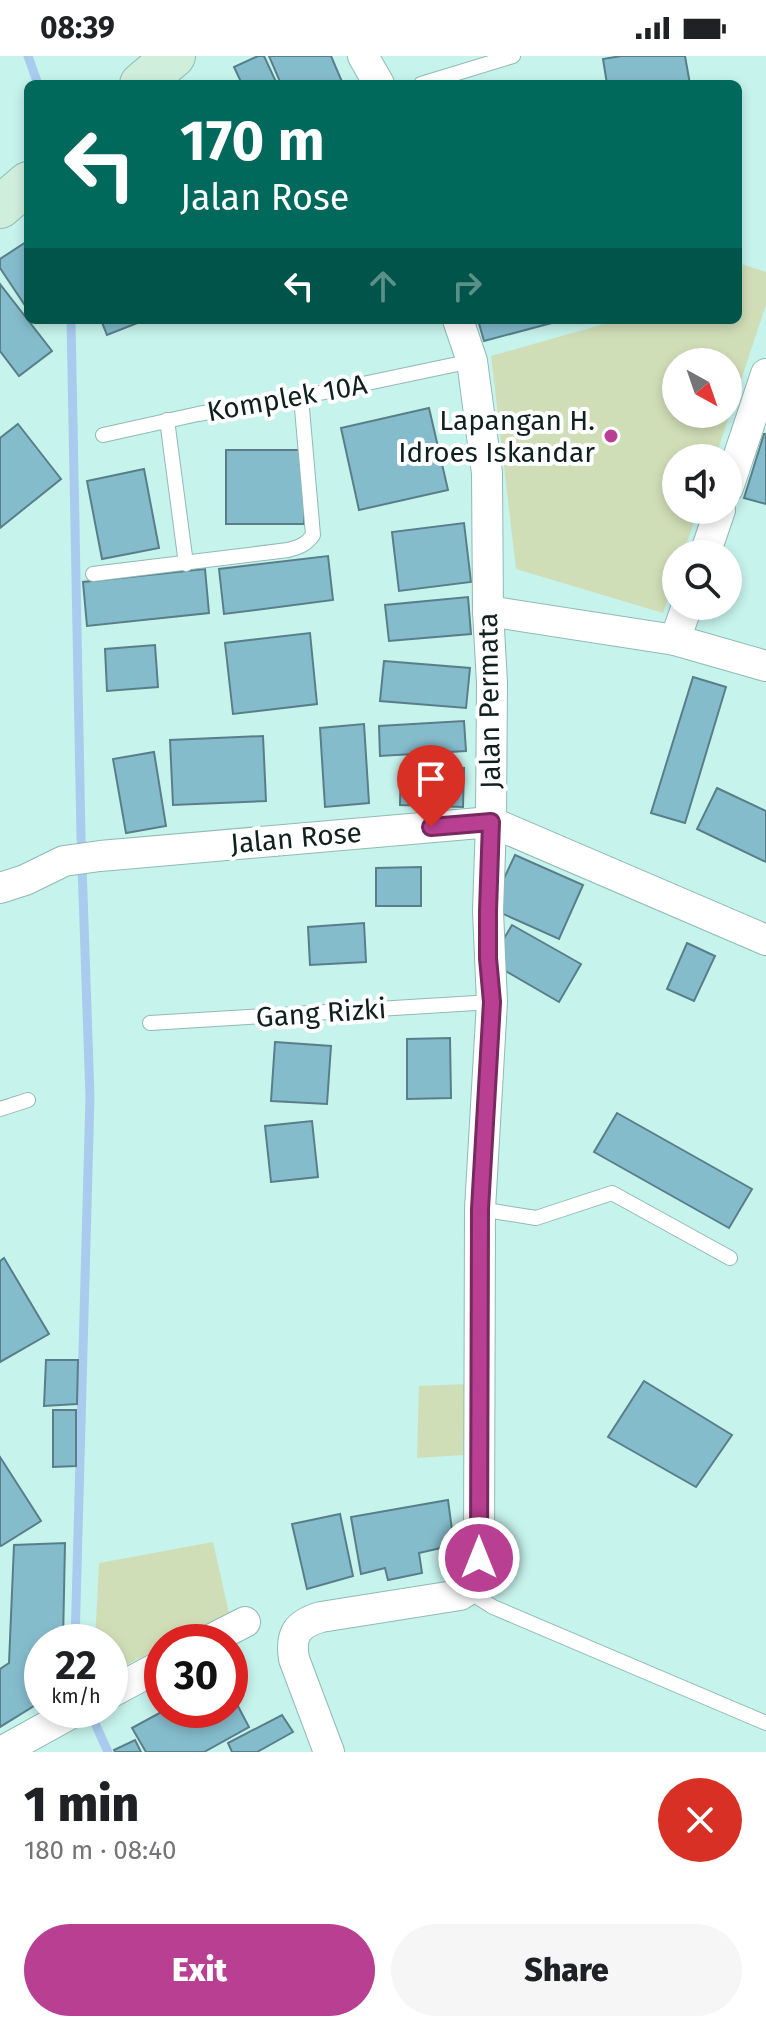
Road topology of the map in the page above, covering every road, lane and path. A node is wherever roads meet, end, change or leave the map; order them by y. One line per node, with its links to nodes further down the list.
1 (174, 56): 4 (main road)
2 (363, 56): 5 (street)
3 (513, 56): 6 (lane)
4 (146, 80)
5 (377, 80)
6 (434, 80)
7 (24, 186): 8 (main road)
8 (0, 207)
9 (459, 324): 10 (street, Jalan Permata)
10 (472, 361): 12 (lane, Komplek 10A); 18 (street, Jalan Permata)
11 (763, 393): 15 (street)
12 (301, 397): 13 (lane, Komplek 10A); 16 (lane)
13 (167, 420): 14 (lane, Komplek 10A); 16 (lane)
14 (103, 435)
15 (742, 450)
16 (186, 564): 17 (lane)
17 (93, 574)
18 (488, 611): 20 (street); 22 (street, Jalan Permata)
19 (682, 620): 20 (street)
20 (675, 640): 21 (street)
21 (766, 666)
22 (491, 822): 23 (street, Jalan Rose); 24 (street, Jalan Rose); 25 (street, Jalan Permata)
23 (0, 888)
24 (766, 940)
25 (492, 1002): 26 (lane, Gang Rizki); 29 (street, Jalan Permata)
26 (150, 1023)
27 (28, 1100): 28 (lane)
28 (0, 1109)
29 (480, 1209): 30 (lane); 31 (street, Jalan Permata)
30 (730, 1258)
31 (468, 1591): 34 (lane); 37 (street)
32 (245, 1622): 33 (street)
33 (241, 1624)
34 (766, 1723)
35 (44, 1728): 36 (street)
36 (1, 1752)
37 (329, 1752)

